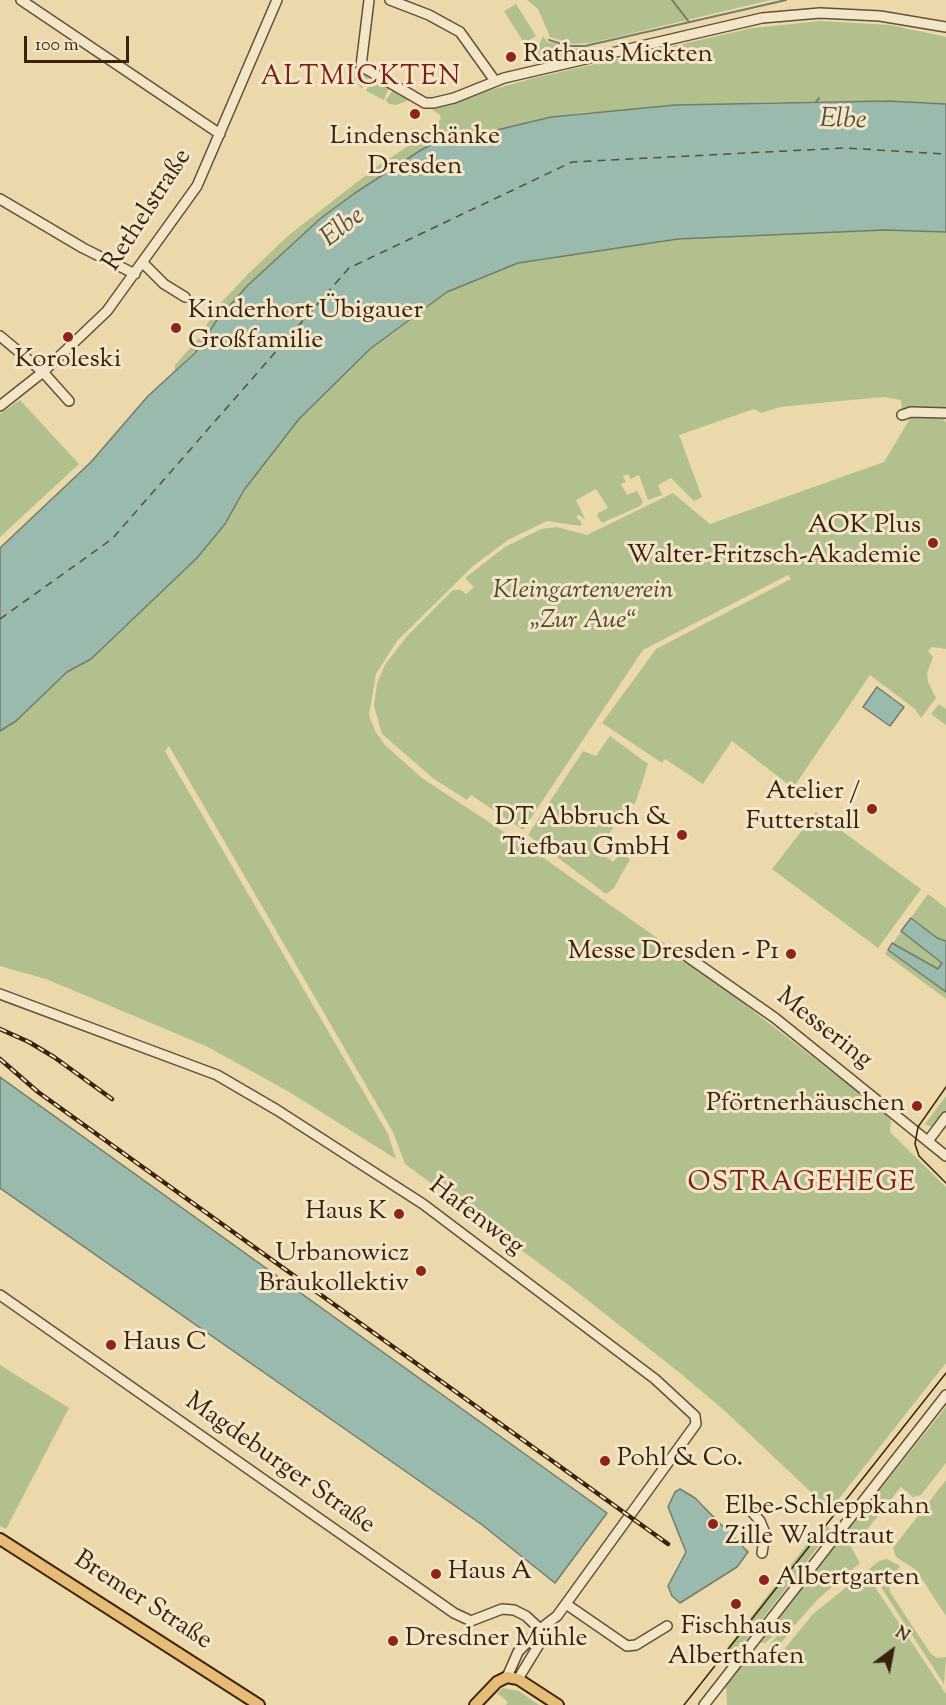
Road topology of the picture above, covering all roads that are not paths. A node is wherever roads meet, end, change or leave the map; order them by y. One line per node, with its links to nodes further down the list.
1 (21, 0): 7 (street)
2 (277, 0): 7 (street, Rethelstraße)
3 (369, 0): 6 (street)
4 (390, 0): 6 (street)
5 (946, 27): 6 (street)
6 (495, 81)
7 (220, 134): 9 (street, Rethelstraße)
8 (0, 199): 10 (street)
9 (143, 263): 10 (street, Rethelstraße); 11 (street)
10 (135, 274): 13 (street, Rethelstraße)
11 (185, 297)
12 (0, 336): 13 (street)
13 (43, 372): 14 (street); 15 (street, Rethelstraße)
14 (69, 400)
15 (0, 406)
16 (946, 413): 17 (street)
17 (902, 415)
18 (688, 957): 21 (street, Messering)
19 (0, 994): 28 (street, Hafenweg)
20 (946, 1117): 21 (street)
21 (928, 1141): 22 (street, Messering)
22 (946, 1156)
23 (0, 1295): 30 (street, Magdeburger Straße)
24 (946, 1395): 35 (street)
25 (746, 1505): 27 (street)
26 (0, 1539): 32 (main road, Bremer Straße)
27 (762, 1553)
28 (566, 1604): 29 (street); 30 (street, Hafenweg)
29 (667, 1626)
30 (540, 1629): 31 (street); 31 (street)
31 (513, 1678): 33 (main road); 34 (main road)
32 (259, 1705)
33 (475, 1705)
34 (558, 1705)
35 (704, 1705)

